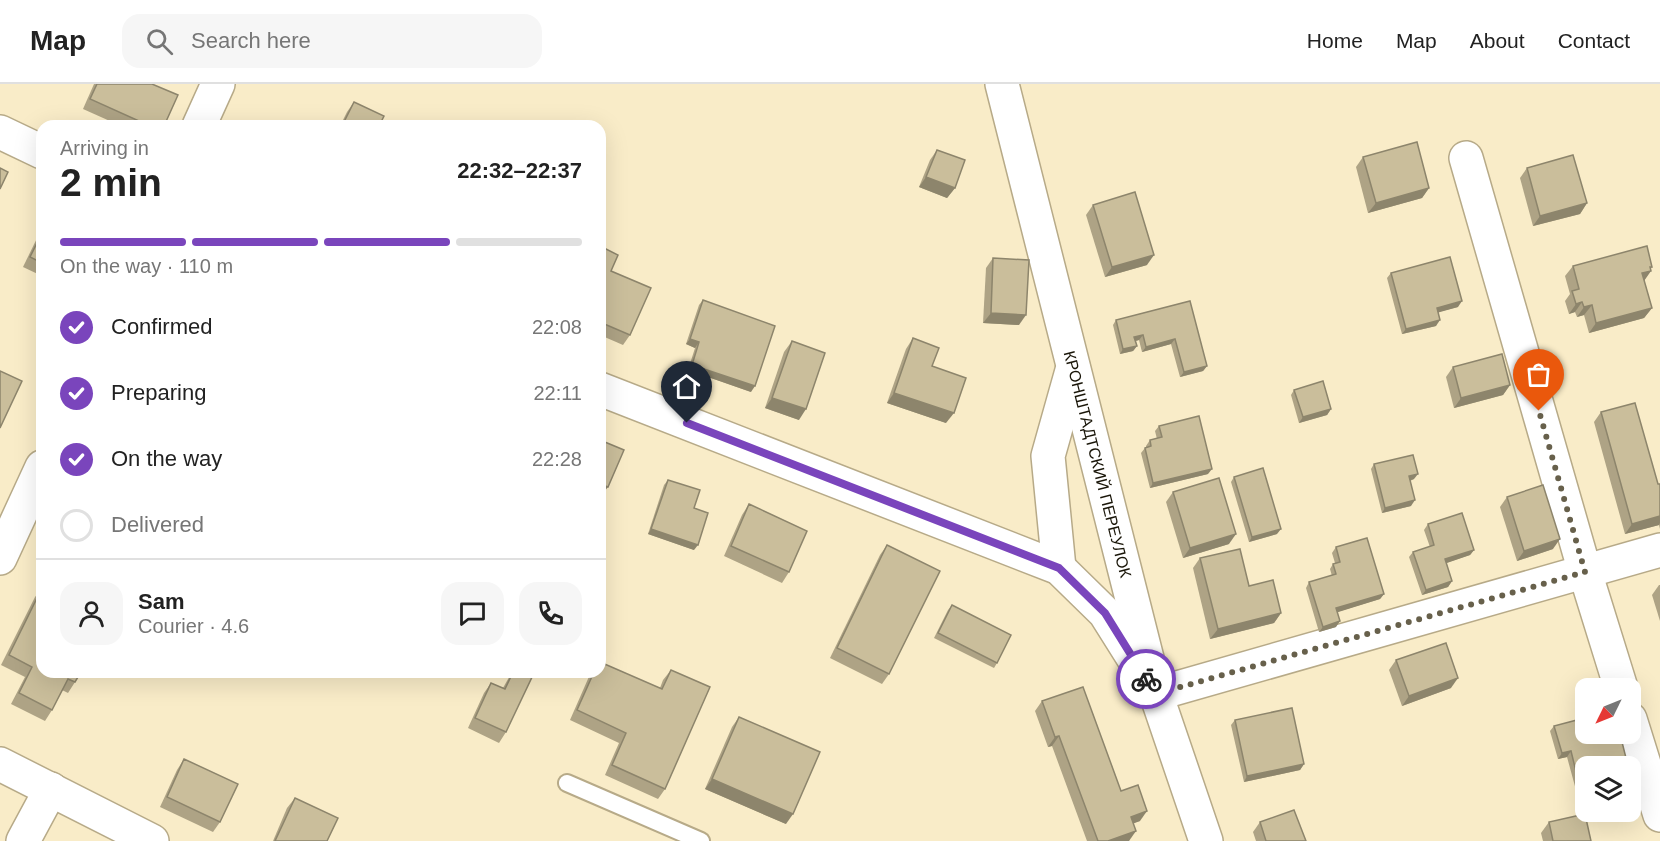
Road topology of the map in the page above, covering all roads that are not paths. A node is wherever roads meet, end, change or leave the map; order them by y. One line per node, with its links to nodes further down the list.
1 (218, 84): 3 (street)
2 (1002, 84): 7 (street, КРОНШТАДТСКИЙ ПЕРЕУЛОК)
3 (202, 120)
4 (0, 132): 5 (street)
5 (36, 149)
6 (1466, 158): 13 (street)
7 (1073, 366): 12 (street); 15 (street, КРОНШТАДТСКИЙ ПЕРЕУЛОК)
8 (606, 391): 12 (street)
9 (36, 480): 11 (street)
10 (1660, 550): 13 (street)
11 (0, 558)
12 (1059, 568): 15 (street)
13 (1585, 572): 14 (street); 15 (street)
14 (1618, 678)
15 (1156, 694): 24 (street, КРОНШТАДТСКИЙ ПЕРЕУЛОК)
16 (1638, 744): 20 (street)
17 (0, 764): 19 (street)
18 (567, 783): 23 (lane)
19 (51, 789): 21 (street); 22 (street)
20 (1660, 815)
21 (23, 841)
22 (152, 841)
23 (701, 841)
24 (1206, 841)

